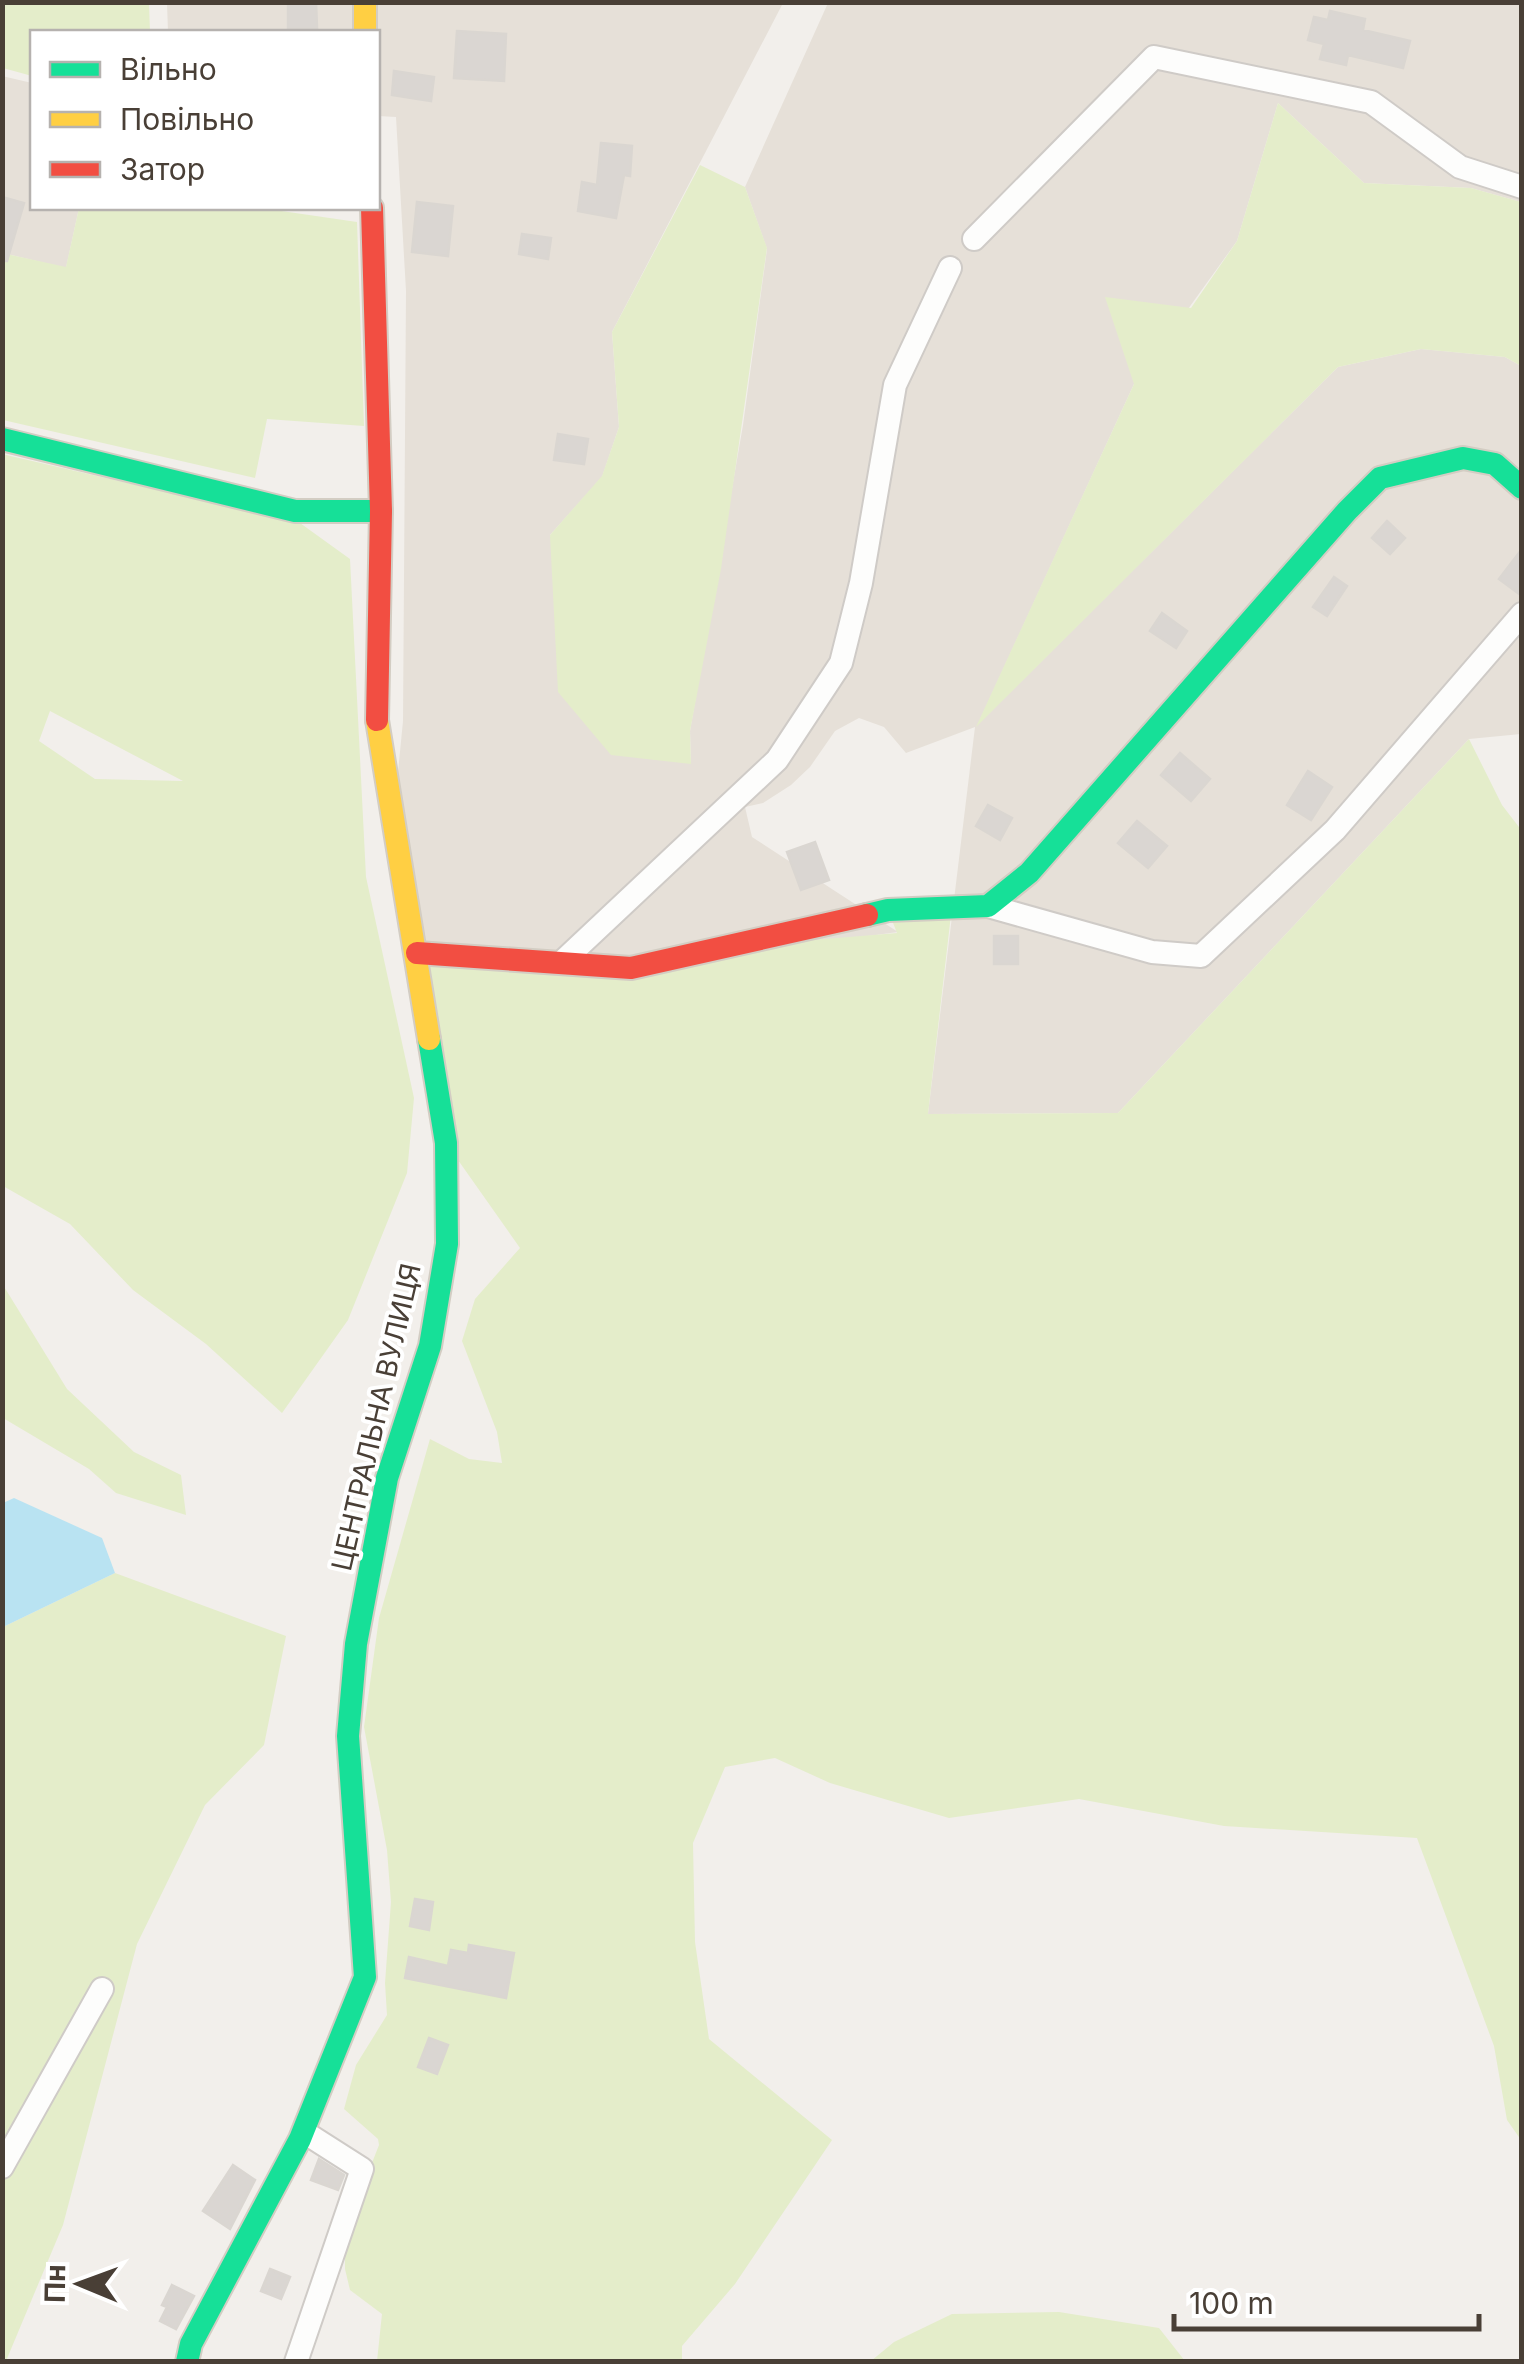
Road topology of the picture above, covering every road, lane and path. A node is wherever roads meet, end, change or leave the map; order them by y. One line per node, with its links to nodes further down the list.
1 (364, 2): 2 (street)
2 (365, 30)
3 (1522, 187): 5 (street)
4 (372, 210): 9 (street, ЦЕНТРАЛЬНА ВУЛИЦЯ)
5 (974, 239)
6 (950, 268): 13 (street)
7 (2, 439): 9 (street)
8 (1522, 488): 11 (street)
9 (382, 511): 12 (street, ЦЕНТРАЛЬНА ВУЛИЦЯ)
10 (1522, 614): 11 (street)
11 (988, 906): 13 (street)
12 (417, 953): 13 (street); 15 (street, ЦЕНТРАЛЬНА ВУЛИЦЯ)
13 (564, 961)
14 (102, 1988): 16 (street)
15 (304, 2132): 17 (street, ЦЕНТРАЛЬНА ВУЛИЦЯ); 18 (street)
16 (2, 2167)
17 (187, 2362)
18 (296, 2362)

